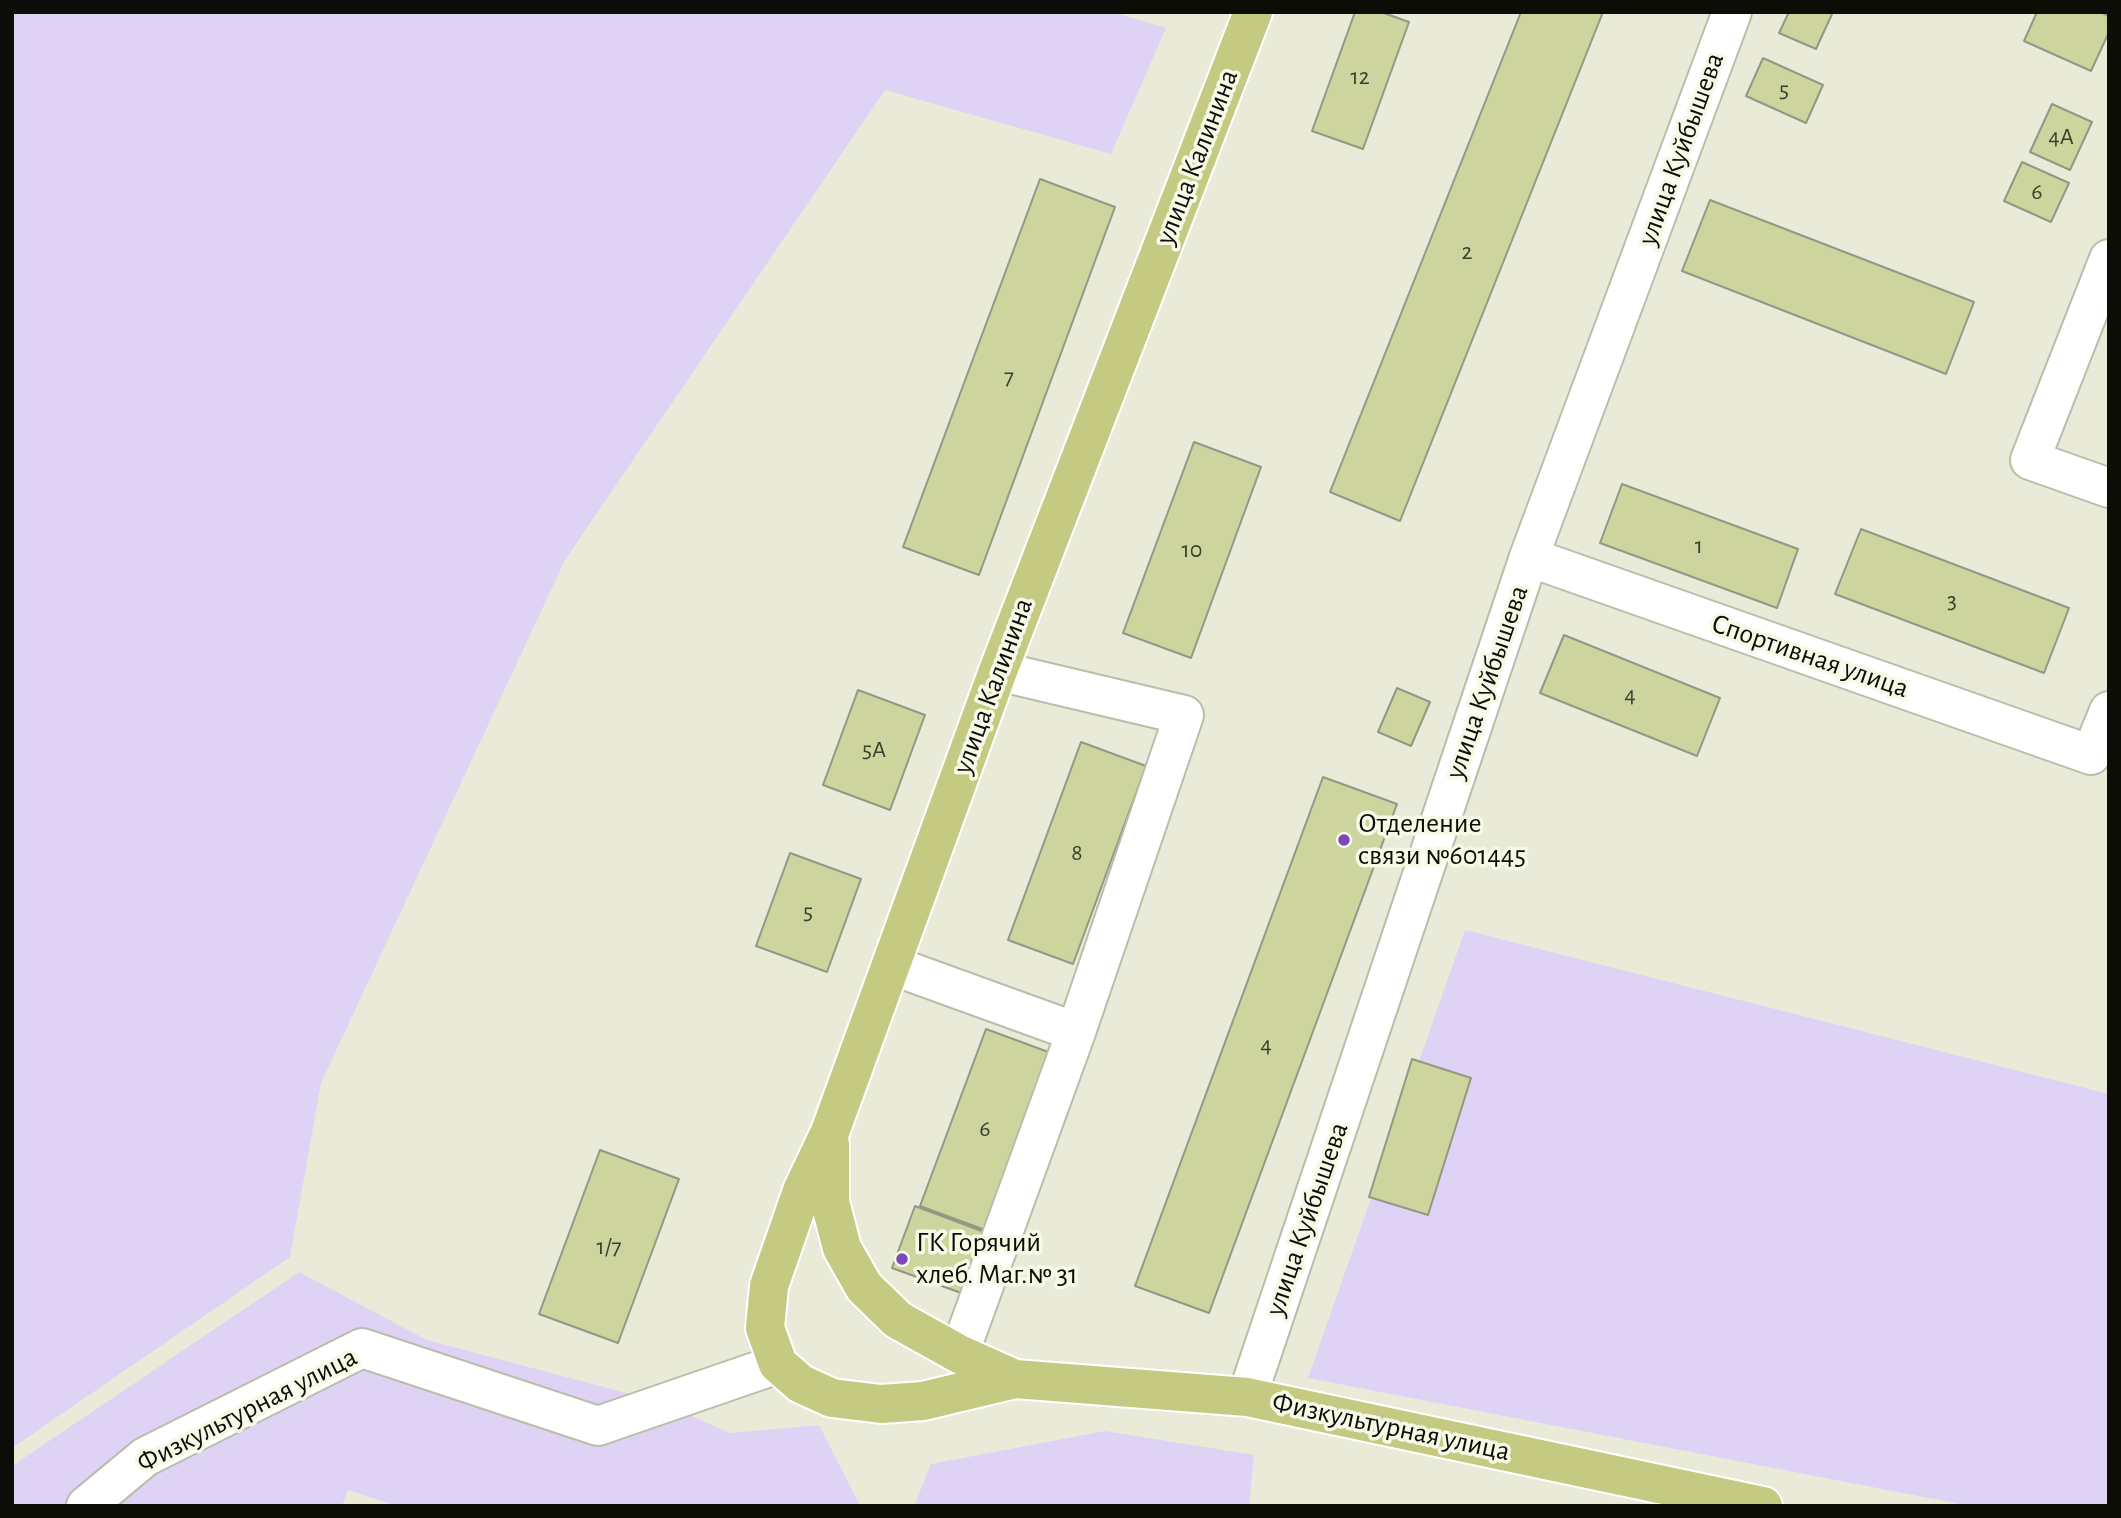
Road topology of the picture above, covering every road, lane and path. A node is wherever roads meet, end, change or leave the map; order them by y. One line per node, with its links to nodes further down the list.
1 (1253, 12): 6 (main road, улица Калинина)
2 (1732, 12): 5 (street, улица Куйбышева)
3 (2109, 259): 4 (street)
4 (2109, 488)
5 (1529, 557): 7 (street, Спортивная улица); 16 (street, улица Куйбышева)
6 (998, 671): 8 (main road, улица Калинина); 9 (street)
7 (2109, 711)
8 (891, 965): 9 (street); 10 (main road, улица Калинина)
9 (1076, 1032): 13 (street)
10 (830, 1132): 11 (main road, Физкультурная улица); 12 (main road, улица Калинина)
11 (842, 1248): 12 (main road); 13 (main road, Физкультурная улица)
12 (781, 1252): 14 (main road, улица Калинина)
13 (959, 1354): 15 (main road, Физкультурная улица); 17 (main road)
14 (778, 1364): 17 (main road, Физкультурная улица); 19 (street, Физкультурная улица)
15 (1016, 1379): 16 (main road, Физкультурная улица); 17 (main road, Физкультурная улица)
16 (1247, 1397): 18 (main road, Физкультурная улица)
17 (923, 1401)
18 (1740, 1503)
19 (86, 1506)

